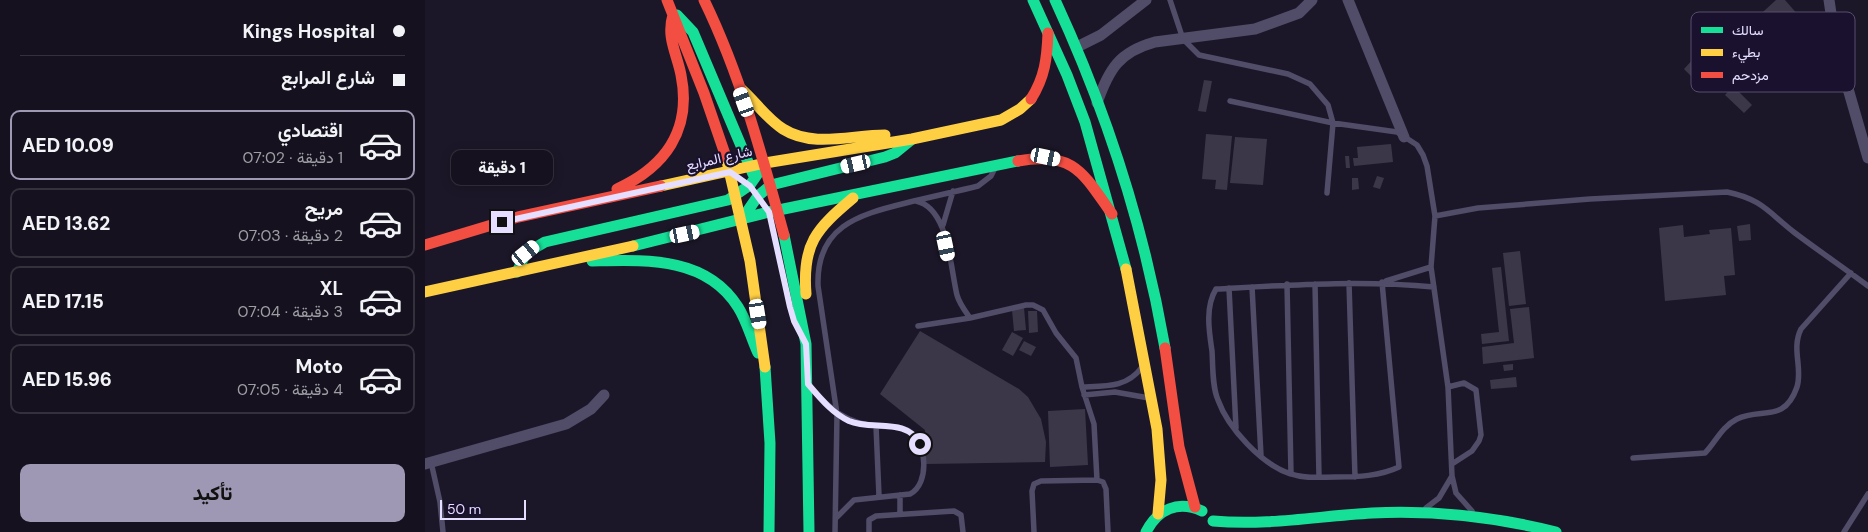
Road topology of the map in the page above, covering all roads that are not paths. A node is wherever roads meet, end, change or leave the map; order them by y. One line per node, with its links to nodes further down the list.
1 (667, 0): 9 (main road)
2 (704, 0): 13 (main road)
3 (1033, 0): 10 (main road)
4 (1055, 0): 12 (main road)
5 (1146, 0): 12 (street)
6 (1170, 0): 11 (lane)
7 (1312, 0): 11 (street)
8 (1348, 0): 18 (street)
9 (673, 13): 23 (main road); 24 (main road); 32 (main road)
10 (1048, 33): 19 (main road); 34 (main road)
11 (1183, 39): 16 (street); 17 (lane)
12 (1077, 47): 16 (main road)
13 (738, 87): 19 (main road); 21 (main road)
14 (1849, 92): 20 (street)
15 (1230, 101): 17 (lane)
16 (1097, 103): 78 (main road)
17 (1333, 123): 18 (lane); 28 (lane)
18 (1405, 137): 35 (lane)
19 (912, 139): 21 (main road); 26 (main road)
20 (1868, 158)
21 (765, 163): 23 (main road, شارع المرابع); 25 (main road); 26 (main road, شارع المرابع)
22 (997, 164): 27 (lane); 30 (main road); 34 (main road)
23 (748, 167): 24 (main road, شارع المرابع); 25 (main road)
24 (730, 172): 25 (main road); 29 (main road); 32 (main road, شارع المرابع)
25 (753, 183): 26 (main road); 29 (main road)
26 (764, 191): 33 (main road, شارع المرابع); 33 (main road); 36 (main road)
27 (953, 191): 31 (lane); 37 (lane)
28 (1327, 193)
29 (737, 196): 36 (main road); 41 (main road)
30 (855, 196): 33 (main road); 54 (main road)
31 (916, 201): 37 (lane); 63 (lane)
32 (567, 206): 38 (main road, شارع المرابع)
33 (774, 212): 36 (main road); 54 (main road, شارع المرابع)
34 (1112, 214): 55 (main road)
35 (1435, 216): 40 (lane); 42 (lane)
36 (742, 219): 39 (main road); 56 (main road)
37 (942, 227): 52 (lane)
38 (425, 245)
39 (562, 260): 41 (main road); 56 (main road)
40 (1431, 267): 43 (lane); 49 (lane)
41 (517, 272): 51 (main road)
42 (1851, 273): 47 (lane); 67 (lane)
43 (1382, 282): 44 (lane); 49 (lane); 73 (lane)
44 (1349, 283): 46 (lane); 73 (lane)
45 (1287, 284): 46 (lane); 48 (lane); 70 (lane)
46 (1315, 284): 72 (lane)
47 (1868, 286)
48 (1252, 287): 50 (lane); 66 (lane)
49 (1434, 287): 58 (lane)
50 (1229, 288): 65 (lane); 65 (lane)
51 (425, 292)
52 (969, 318): 53 (lane); 59 (lane)
53 (918, 326)
54 (806, 344): 57 (main road)
55 (1145, 361): 59 (lane); 62 (main road)
56 (765, 369): 87 (main road)
57 (808, 384): 63 (lane); 88 (main road)
58 (1448, 386): 69 (lane); 69 (lane)
59 (1082, 387): 61 (lane)
60 (604, 395): 68 (street)
61 (1084, 395): 62 (lane); 74 (lane)
62 (1152, 399): 81 (main road)
63 (837, 414): 64 (lane); 83 (lane)
64 (876, 426): 76 (lane); 77 (lane)
65 (1236, 431): 66 (lane)
66 (1261, 456): 70 (lane)
67 (1633, 458)
68 (428, 463): 86 (lane)
69 (1452, 464): 71 (lane)
70 (1291, 474): 72 (lane)
71 (1452, 476): 79 (lane); 82 (lane)
72 (1319, 477): 73 (lane)
73 (1355, 477)
74 (1097, 480): 85 (lane); 92 (lane)
75 (1868, 494): 96 (lane)
76 (900, 495): 77 (lane); 80 (lane)
77 (879, 496): 83 (lane)
78 (1195, 507): 81 (main road); 84 (main road)
79 (1420, 512): 82 (main road); 84 (main road)
80 (900, 514): 90 (lane); 91 (lane)
81 (1158, 514): 93 (main road)
82 (1478, 516): 95 (main road)
83 (835, 519): 89 (lane)
84 (1213, 521): 94 (main road)
85 (1032, 531)
86 (443, 532)
87 (769, 532)
88 (809, 532)
89 (835, 532)
90 (869, 532)
91 (963, 532)
92 (1108, 532)
93 (1146, 532)
94 (1218, 532)
95 (1556, 532)
96 (1844, 532)

